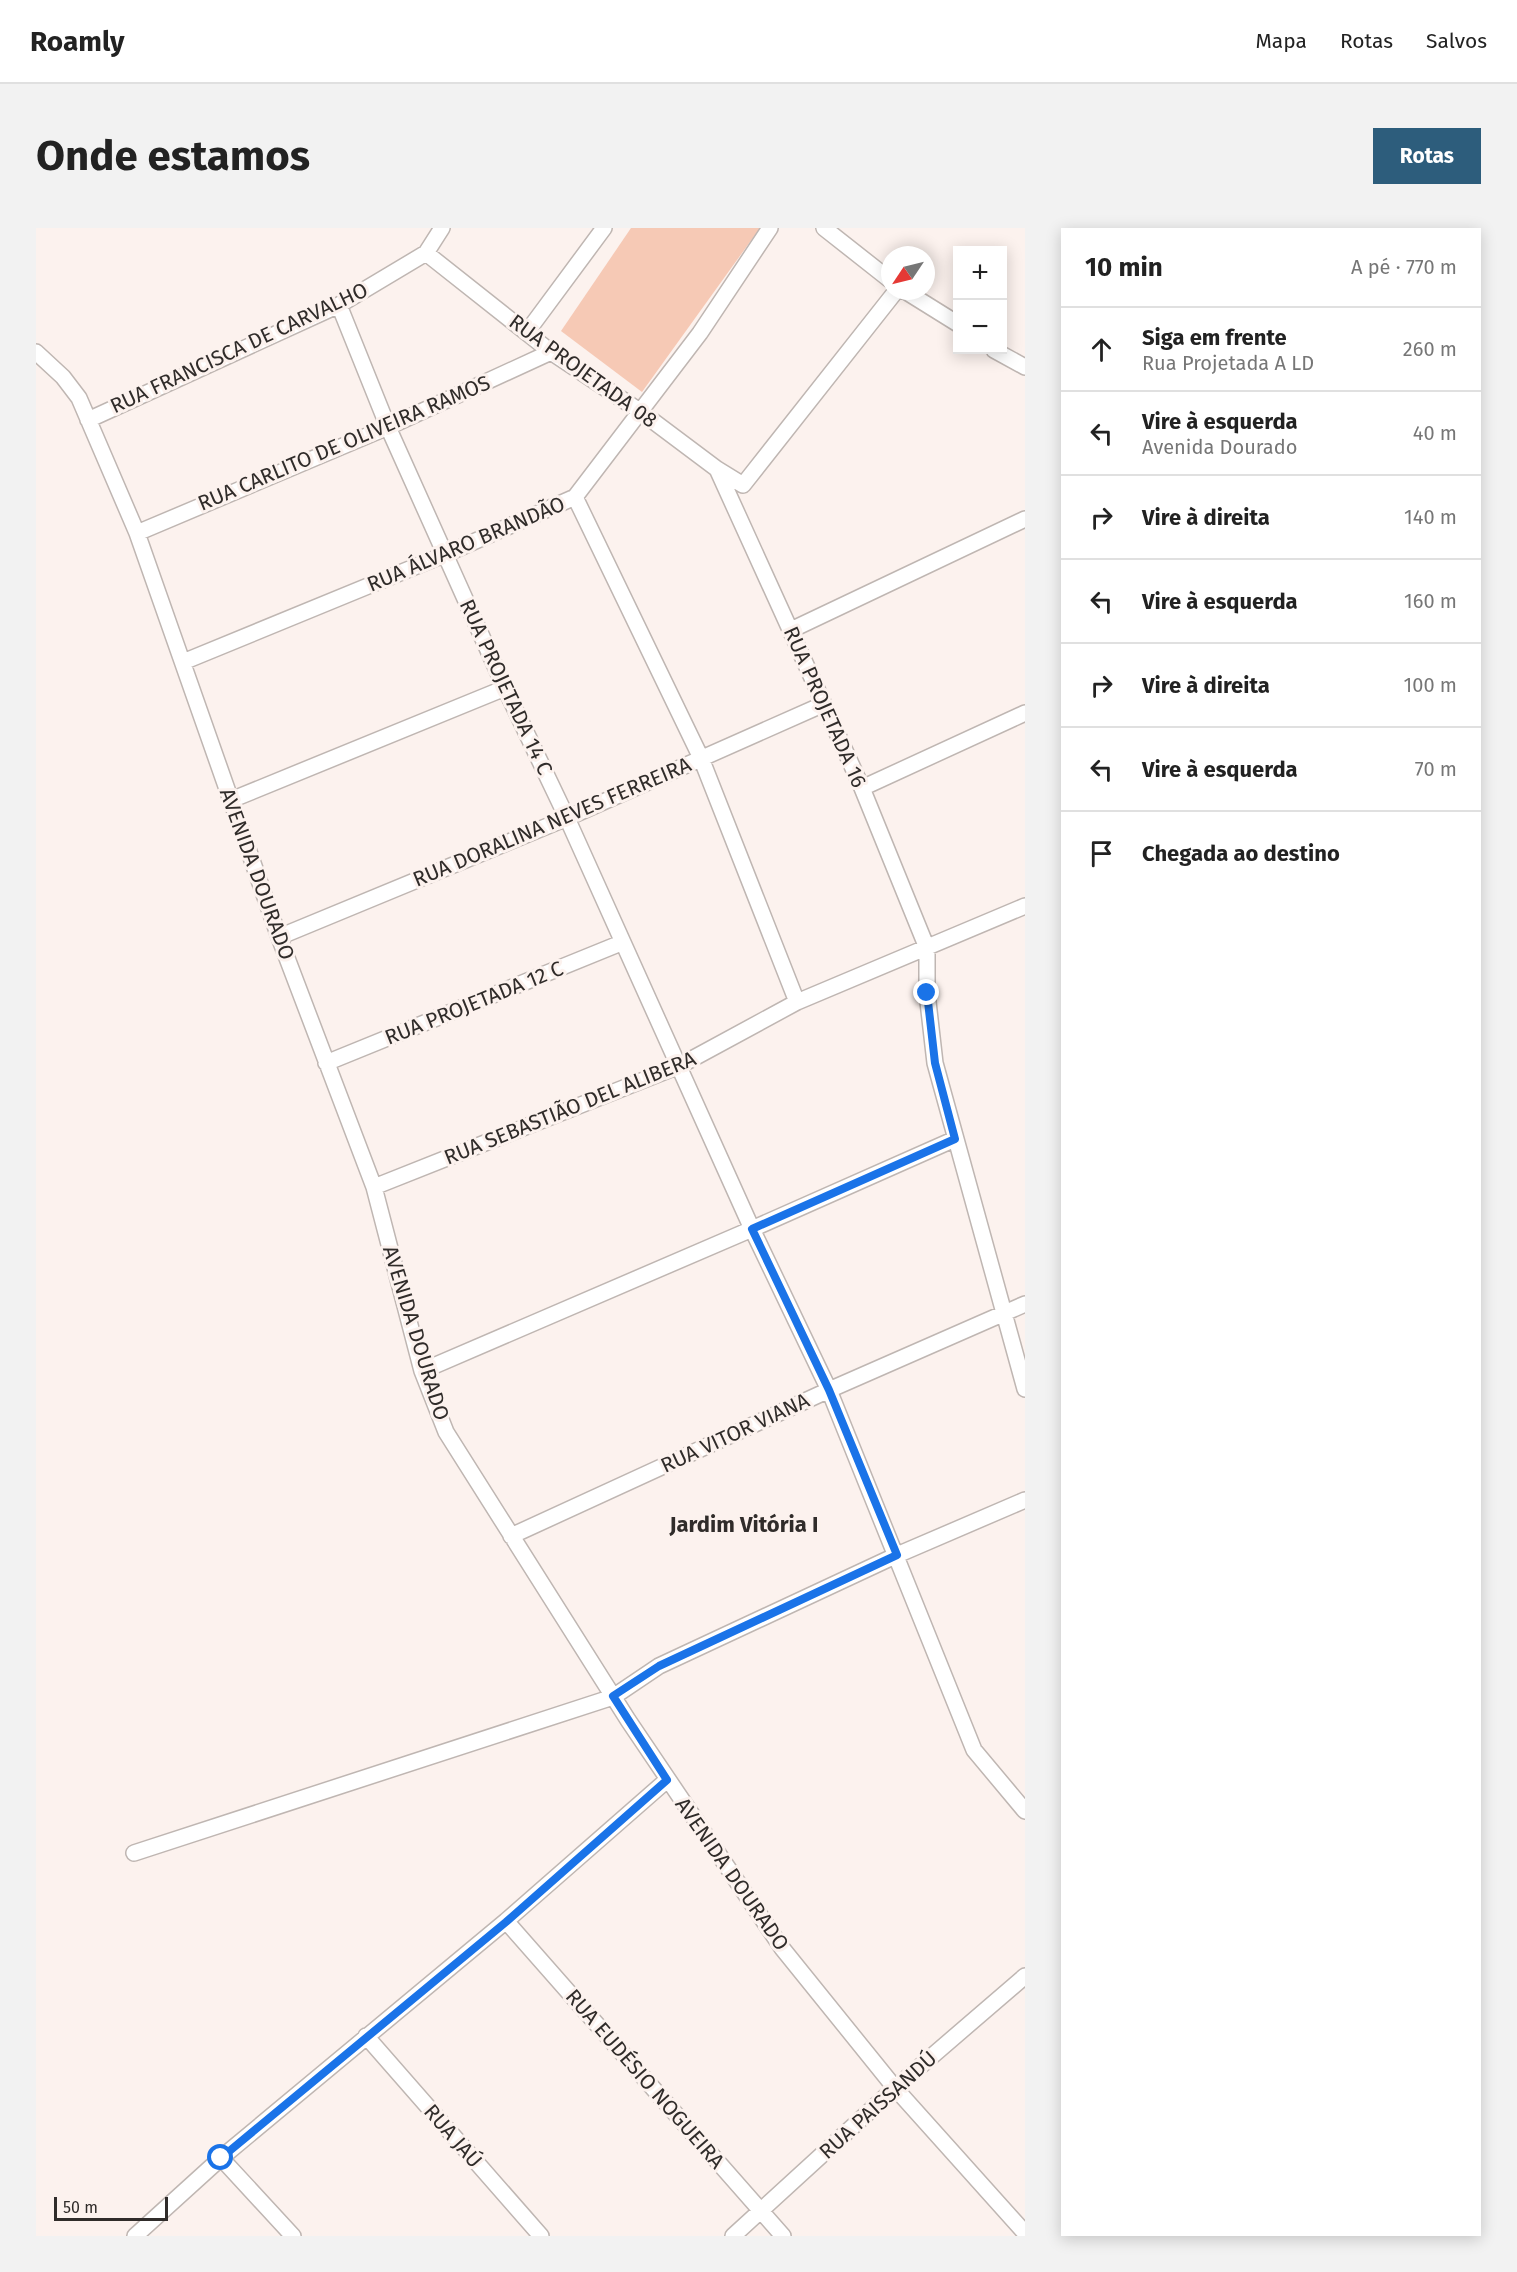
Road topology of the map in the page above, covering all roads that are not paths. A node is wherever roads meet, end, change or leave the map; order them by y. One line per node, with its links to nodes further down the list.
1 (442, 228): 5 (street, RUA FRANCISCA DE CARVALHO)
2 (604, 228): 11 (street)
3 (770, 228): 16 (street, RUA ÁLVARO BRANDÃO)
4 (824, 228): 6 (street)
5 (426, 253): 9 (street, RUA FRANCISCA DE CARVALHO); 11 (street, RUA PROJETADA 08)
6 (881, 273)
7 (890, 300): 19 (street, RUA PROJETADA 08)
8 (919, 300): 10 (street)
9 (339, 305): 17 (street, RUA FRANCISCA DE CARVALHO); 18 (street, RUA PROJETADA 14 C)
10 (953, 321)
11 (527, 332): 13 (street, RUA PROJETADA 08)
12 (36, 352): 17 (street, AVENIDA DOURADO)
13 (551, 352): 16 (street, RUA PROJETADA 08); 18 (street, RUA CARLITO DE OLIVEIRA RAMOS)
14 (1004, 354): 15 (street)
15 (1023, 362)
16 (641, 412): 19 (street, RUA PROJETADA 08); 20 (street, RUA ÁLVARO BRANDÃO)
17 (88, 420): 22 (street, AVENIDA DOURADO)
18 (388, 427): 22 (street, RUA CARLITO DE OLIVEIRA RAMOS); 23 (street, RUA PROJETADA 14 C)
19 (717, 470): 24 (street, RUA PROJETADA 16)
20 (575, 497): 23 (street, RUA ÁLVARO BRANDÃO); 29 (street)
21 (1025, 519): 24 (street)
22 (137, 532): 25 (street, AVENIDA DOURADO)
23 (446, 554): 25 (street, RUA ÁLVARO BRANDÃO); 26 (street, RUA PROJETADA 14 C)
24 (791, 630): 27 (street, RUA PROJETADA 16)
25 (183, 662): 31 (street, AVENIDA DOURADO)
26 (505, 688): 31 (street); 32 (street, RUA PROJETADA 14 C)
27 (824, 704): 29 (street, RUA DORALINA NEVES FERREIRA); 30 (street, RUA PROJETADA 16)
28 (1025, 713): 30 (street)
29 (701, 758): 32 (street, RUA DORALINA NEVES FERREIRA); 37 (street)
30 (862, 788): 36 (street, RUA PROJETADA 16)
31 (231, 800): 34 (street, AVENIDA DOURADO)
32 (567, 818): 34 (street, RUA DORALINA NEVES FERREIRA); 35 (street, RUA PROJETADA 14 C)
33 (1025, 906): 36 (street, RUA SEBASTIÃO DEL ALIBERA)
34 (279, 937): 38 (street, AVENIDA DOURADO)
35 (621, 943): 38 (street, RUA PROJETADA 12 C); 39 (street, RUA PROJETADA 14 C)
36 (927, 948): 37 (street, RUA SEBASTIÃO DEL ALIBERA); 40 (street)
37 (797, 1002): 39 (street, RUA SEBASTIÃO DEL ALIBERA)
38 (326, 1063): 41 (street, AVENIDA DOURADO)
39 (679, 1066): 41 (street, RUA SEBASTIÃO DEL ALIBERA); 42 (street, RUA PROJETADA 14 C)
40 (955, 1139): 42 (street); 44 (street)
41 (374, 1187): 45 (street, AVENIDA DOURADO)
42 (752, 1229): 45 (street); 47 (street, RUA PROJETADA 14 C)
43 (1025, 1304): 44 (street, RUA VITOR VIANA)
44 (1004, 1313): 46 (street); 47 (street, RUA VITOR VIANA)
45 (422, 1371): 49 (street, AVENIDA DOURADO)
46 (1025, 1389)
47 (829, 1390): 49 (street, RUA VITOR VIANA); 50 (street, RUA PROJETADA 14 C)
48 (1025, 1500): 50 (street)
49 (511, 1536): 51 (street, AVENIDA DOURADO)
50 (897, 1555): 51 (street); 53 (street, RUA PROJETADA 14 C)
51 (613, 1696): 52 (street, AVENIDA DOURADO); 54 (street)
52 (667, 1780): 55 (street); 58 (street, AVENIDA DOURADO)
53 (1025, 1811)
54 (134, 1853)
55 (506, 1922): 57 (street); 60 (street, RUA EUDÉSIO NOGUEIRA)
56 (1025, 1976): 58 (street, RUA PAISSANDÚ)
57 (366, 2036): 59 (street); 64 (street, RUA JAÚ)
58 (895, 2088): 60 (street, RUA PAISSANDÚ); 61 (street, AVENIDA DOURADO)
59 (221, 2158): 62 (street); 63 (street)
60 (761, 2212): 65 (street, RUA PAISSANDÚ); 66 (street, RUA EUDÉSIO NOGUEIRA)
61 (1025, 2233)
62 (135, 2236)
63 (293, 2236)
64 (540, 2236)
65 (734, 2236)
66 (783, 2236)

